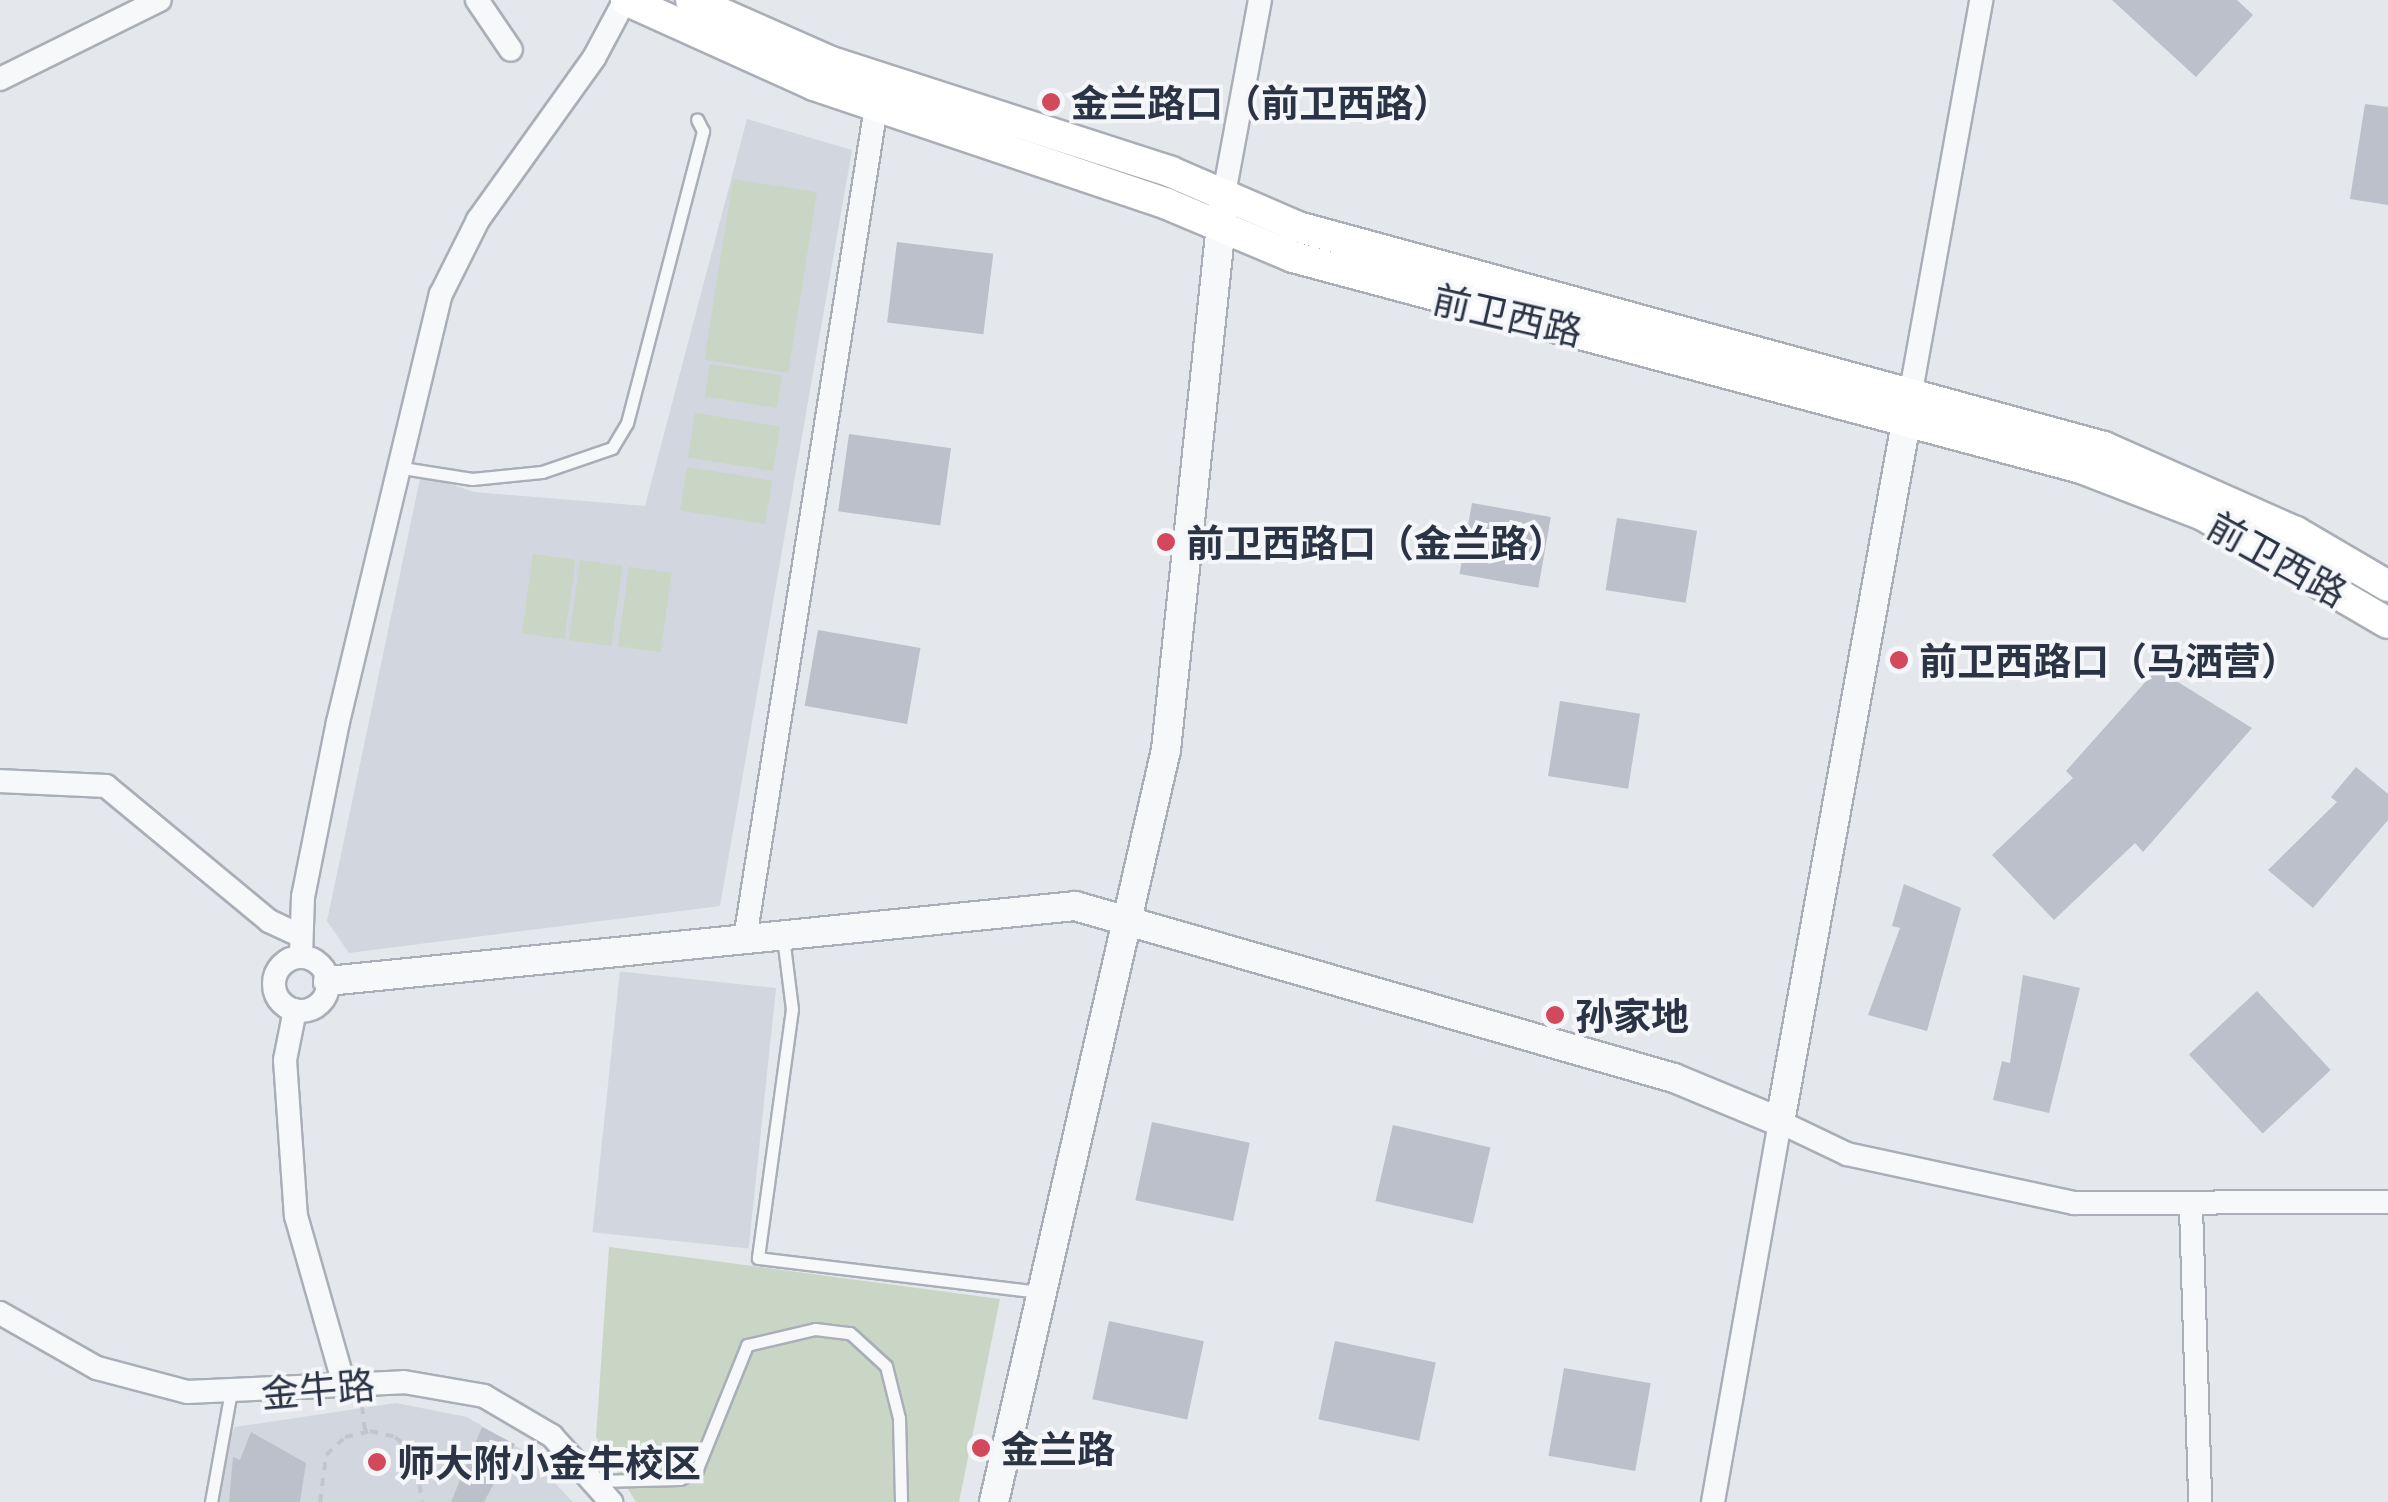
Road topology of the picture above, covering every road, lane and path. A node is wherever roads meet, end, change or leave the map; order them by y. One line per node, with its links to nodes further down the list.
1 (160, 0): 8 (street)
2 (477, 0): 7 (street)
3 (626, 0): 9 (main road, 前卫西路); 15 (street)
4 (692, 0): 11 (main road, 前卫西路)
5 (1260, 0): 11 (street)
6 (1981, 0): 13 (street)
7 (512, 50)
8 (0, 79)
9 (876, 107): 12 (main road, 前卫西路); 21 (street)
10 (697, 119): 15 (lane)
11 (1224, 194): 12 (street); 13 (main road, 前卫西路)
12 (1220, 226): 14 (main road, 前卫西路); 19 (street)
13 (1911, 392): 14 (street); 16 (main road, 前卫西路)
14 (1906, 422): 17 (main road, 前卫西路); 25 (street)
15 (396, 466): 22 (street)
16 (2388, 586)
17 (2388, 624)
18 (0, 781): 22 (street)
19 (1126, 922): 20 (street); 25 (street); 28 (street)
20 (783, 935): 21 (street); 28 (lane)
21 (745, 939): 23 (street)
22 (301, 946): 23 (street); 24 (street)
23 (328, 981): 24 (street)
24 (295, 1010): 30 (street)
25 (1780, 1122): 27 (street); 40 (street)
26 (2388, 1202): 27 (street)
27 (2190, 1208): 41 (street)
28 (1038, 1292): 39 (street)
29 (0, 1313): 31 (street, 金牛路)
30 (352, 1384): 31 (street, 金牛路); 32 (path); 33 (street, 金牛路)
31 (230, 1396): 34 (lane)
32 (365, 1432): 35 (path); 36 (path)
33 (597, 1481): 37 (street, 金牛路); 38 (lane)
34 (210, 1502)
35 (320, 1502)
36 (422, 1502)
37 (611, 1502)
38 (900, 1502)
39 (994, 1502)
40 (1713, 1502)
41 (2200, 1502)

